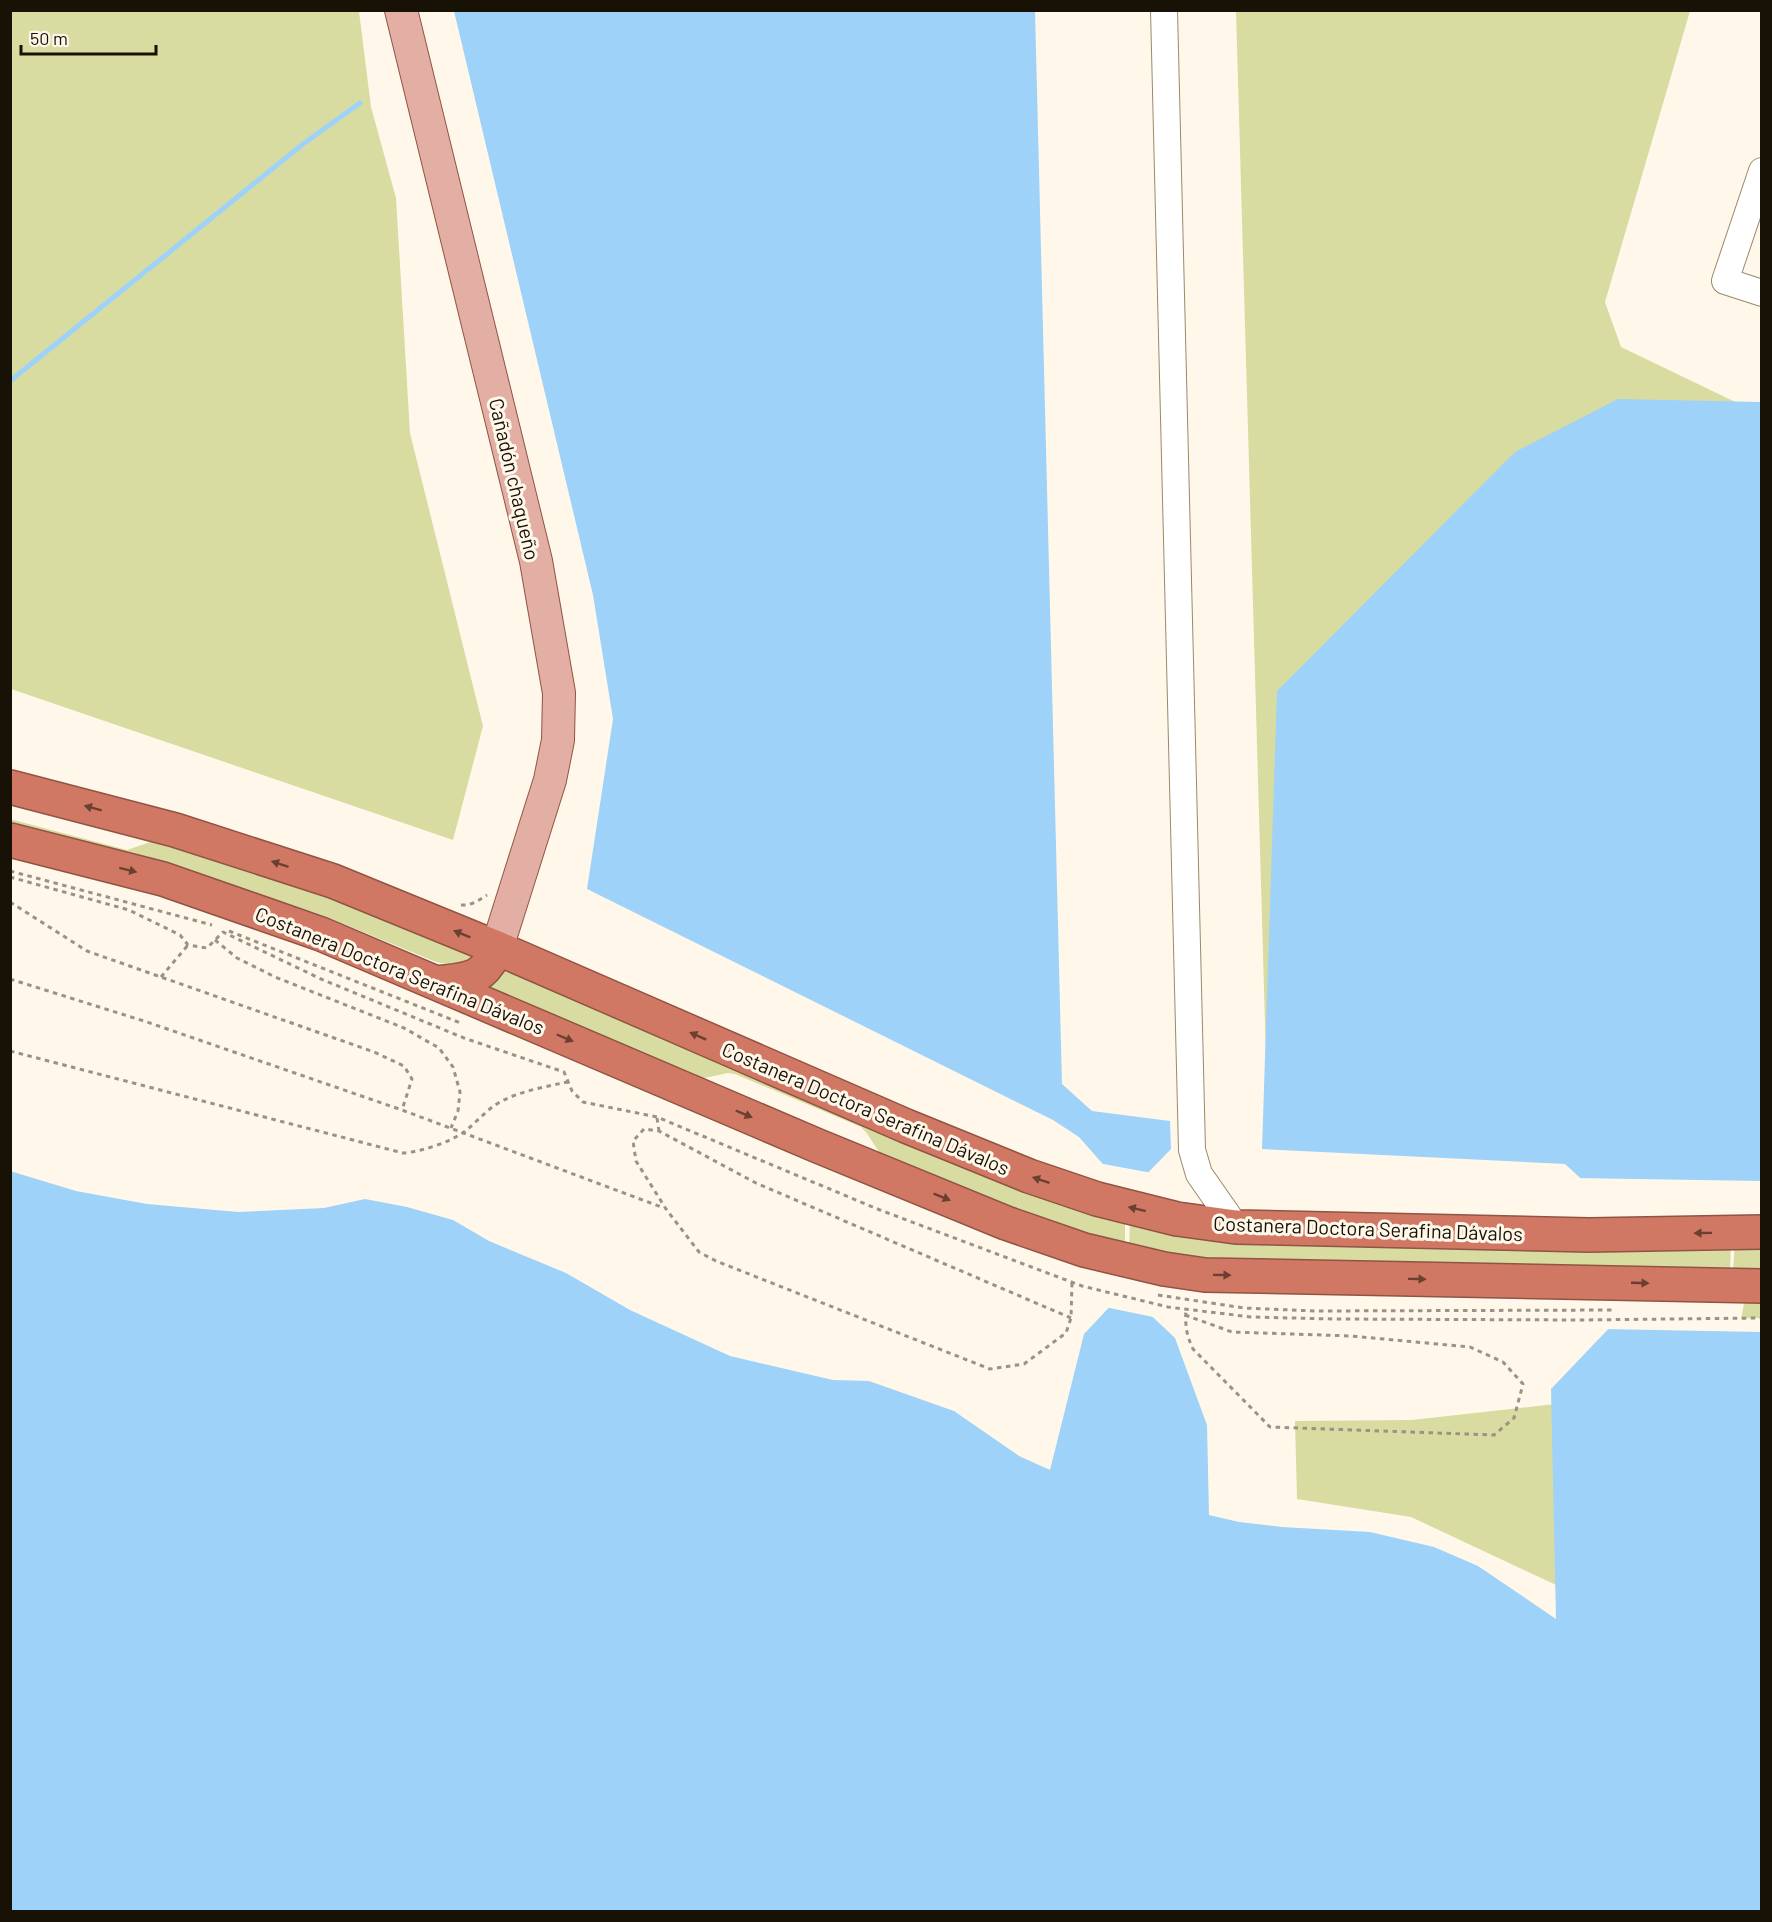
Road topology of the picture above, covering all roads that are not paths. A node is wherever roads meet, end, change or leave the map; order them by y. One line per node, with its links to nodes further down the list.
1 (401, 10): 7 (main road, Cañadón chaqueño)
2 (1164, 10): 9 (street)
3 (1761, 171): 4 (street)
4 (1761, 293)
5 (10, 787): 7 (highway, Costanera Doctora Serafina Dávalos, one-way to 5)
6 (10, 840): 8 (highway, Costanera Doctora Serafina Dávalos, one-way to 8)
7 (497, 948): 8 (highway); 9 (highway, Costanera Doctora Serafina Dávalos, one-way to 7)
8 (437, 983): 11 (highway, Costanera Doctora Serafina Dávalos, one-way to 11)
9 (1236, 1227): 10 (highway, Costanera Doctora Serafina Dávalos, one-way to 9)
10 (1761, 1232)
11 (1761, 1286)

